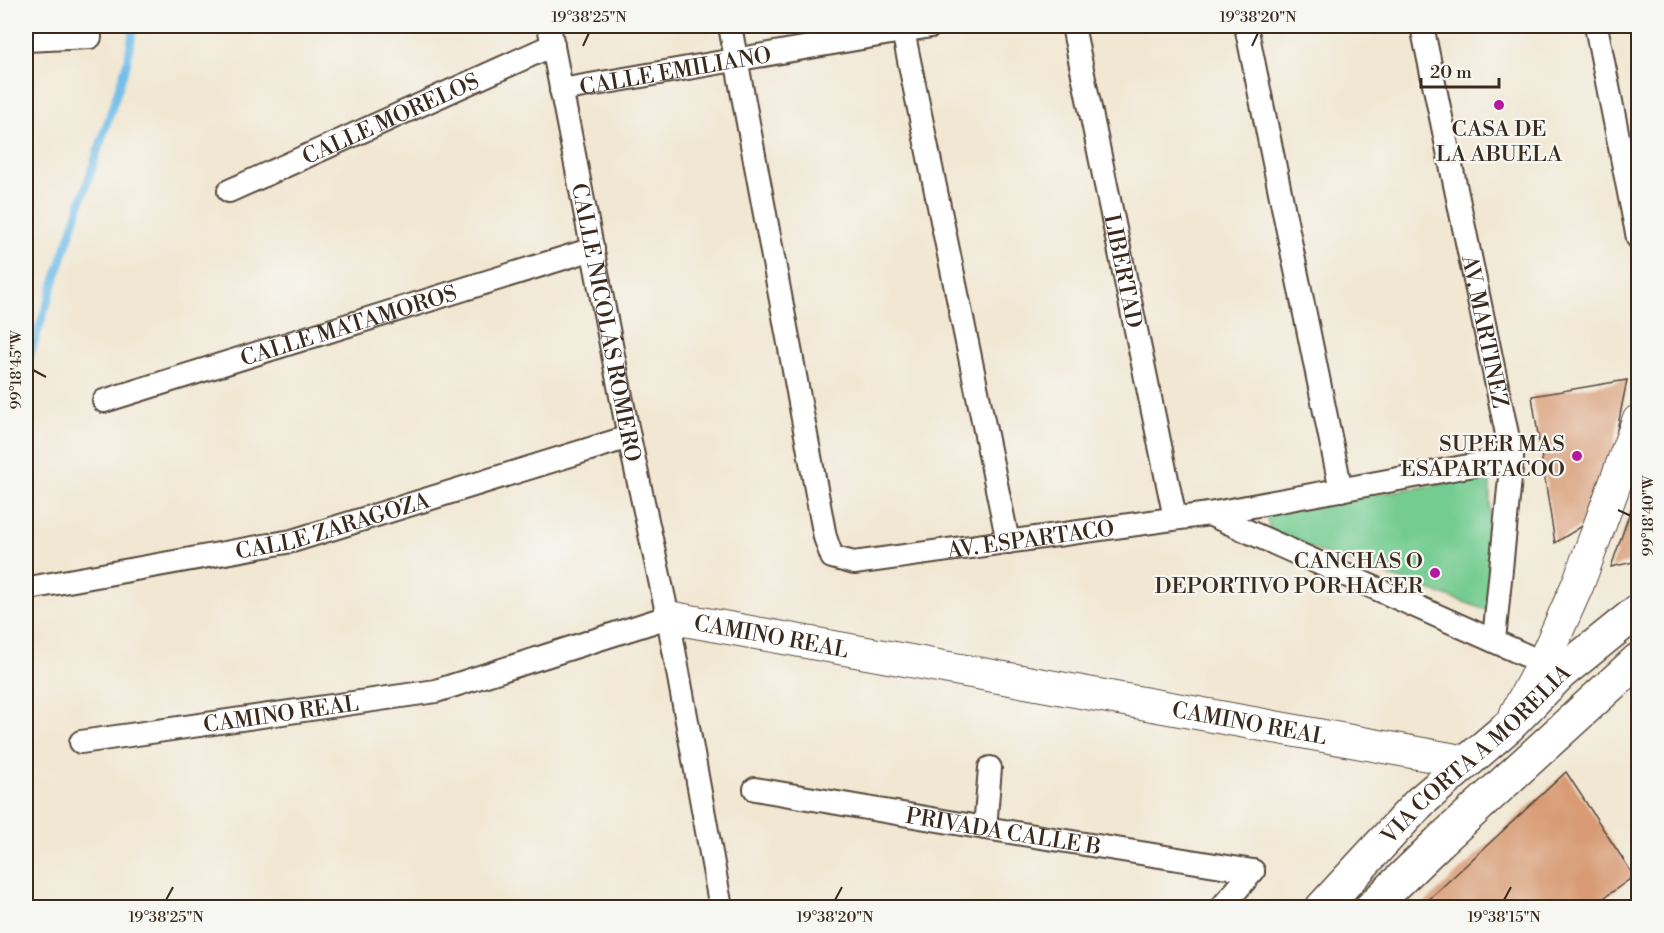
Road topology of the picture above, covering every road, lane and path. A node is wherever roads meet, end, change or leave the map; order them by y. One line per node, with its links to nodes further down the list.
1 (730, 26): 11 (street)
2 (931, 26): 7 (street, CALLE EMILIANO)
3 (1073, 26): 22 (street, LIBERTAD)
4 (1246, 26): 20 (street)
5 (1422, 26): 19 (street, AV. MARTINEZ)
6 (1596, 26): 14 (street)
7 (903, 28): 11 (street, CALLE EMILIANO); 23 (street)
8 (551, 35): 12 (street, CALLE NICOLÁS ROMERO); 13 (street, CALLE MORELOS)
9 (90, 37): 10 (street)
10 (26, 40)
11 (737, 60): 12 (street, CALLE EMILIANO); 23 (street, AV. ESPARTACO)
12 (561, 90): 15 (street, CALLE NICOLÁS ROMERO)
13 (229, 191)
14 (1638, 238)
15 (593, 249): 16 (street, CALLE MATAMOROS); 18 (street, CALLE NICOLÁS ROMERO)
16 (104, 401)
17 (1638, 421): 29 (street)
18 (629, 437): 24 (street, CALLE ZARAGOZA); 26 (street, CALLE NICOLÁS ROMERO)
19 (1512, 458): 20 (street, AV. ESPARTACO); 27 (street, AV. MARTINEZ)
20 (1341, 490): 21 (street, AV. ESPARTACO)
21 (1209, 514): 22 (street, AV. ESPARTACO); 27 (street)
22 (1175, 518): 23 (street, AV. ESPARTACO)
23 (1008, 542)
24 (29, 588)
25 (1638, 611): 30 (main road, VIA CORTA A MORELIA)
26 (668, 617): 31 (street, CAMINO REAL); 33 (street, CAMINO REAL); 37 (street, CALLE NICOLÁS ROMERO)
27 (1494, 639): 29 (street)
28 (1638, 660): 32 (main road, VIA CORTA A MORELIA)
29 (1543, 663): 30 (street)
30 (1509, 726): 32 (street); 33 (main road, VIA CORTA A MORELIA)
31 (81, 742)
32 (1528, 761): 40 (main road, VIA CORTA A MORELIA)
33 (1467, 762): 39 (main road, VIA CORTA A MORELIA)
34 (990, 768): 36 (street)
35 (755, 789): 36 (street, PRIVADA CALLE B)
36 (985, 828): 38 (street, PRIVADA CALLE B)
37 (721, 908)
38 (1221, 908)
39 (1322, 908)
40 (1371, 908)

